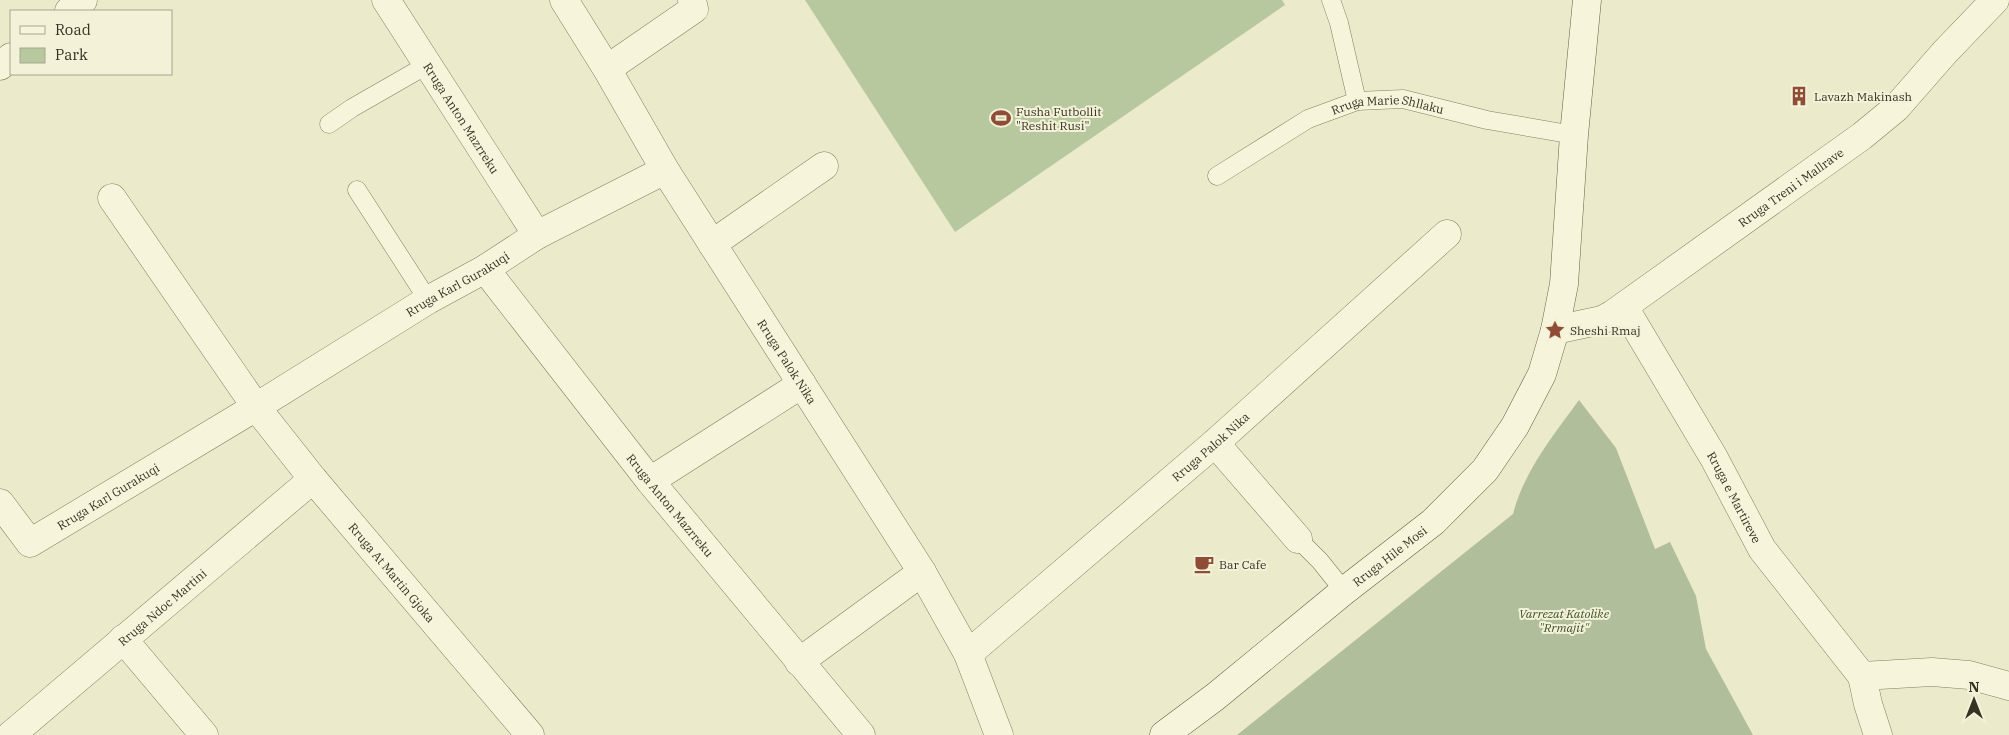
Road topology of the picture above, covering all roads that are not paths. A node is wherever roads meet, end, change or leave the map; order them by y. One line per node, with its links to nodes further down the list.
1 (83, 0): 8 (street)
2 (386, 0): 10 (street, Rruga Anton Mazrreku)
3 (564, 0): 12 (street, Rruga Palok Nika)
4 (692, 0): 12 (street)
5 (1331, 0): 13 (lane)
6 (1587, 0): 15 (street)
7 (1994, 0): 26 (street, Rruga Treni i Mallrave)
8 (70, 10)
9 (10, 58): 11 (street)
10 (427, 65): 14 (lane); 22 (street, Rruga Anton Mazrreku)
11 (0, 66)
12 (607, 68): 17 (street, Rruga Palok Nika)
13 (1357, 101): 15 (lane, Rruga Marie Shllaku); 18 (lane, Rruga Marie Shllaku)
14 (329, 124)
15 (1574, 135): 27 (street)
16 (824, 166): 23 (street)
17 (665, 170): 22 (street, Rruga Karl Gurakuqi); 23 (street, Rruga Palok Nika)
18 (1217, 176)
19 (357, 190): 25 (lane)
20 (112, 198): 29 (street)
21 (1447, 234): 30 (street, Rruga Palok Nika)
22 (537, 235): 24 (street, Rruga Karl Gurakuqi)
23 (712, 244): 28 (street, Rruga Palok Nika)
24 (485, 270): 25 (street, Rruga Karl Gurakuqi); 32 (street, Rruga Anton Mazrreku)
25 (428, 300): 29 (street, Rruga Karl Gurakuqi)
26 (1624, 307): 27 (street, Rruga Treni i Mallrave); 40 (street, Rruga e Martireve)
27 (1555, 330): 36 (street, Rruga Hile Mosi)
28 (802, 384): 32 (street); 35 (street, Rruga Palok Nika)
29 (256, 407): 31 (street, Rruga At Martin Gjoka); 33 (street, Rruga Karl Gurakuqi)
30 (1215, 443): 34 (street); 38 (street, Rruga Palok Nika)
31 (313, 479): 37 (street, Rruga Ndoc Martini); 44 (street, Rruga At Martin Gjoka)
32 (650, 481): 39 (street, Rruga Anton Mazrreku)
33 (0, 503)
34 (1298, 539): 36 (lane)
35 (922, 572): 38 (street, Rruga Palok Nika); 39 (street)
36 (1344, 591): 47 (street, Rruga Hile Mosi)
37 (123, 639): 42 (street, Rruga Ndoc Martini); 43 (street)
38 (968, 654): 46 (street, Rruga Palok Nika)
39 (799, 662): 45 (street, Rruga Anton Mazrreku)
40 (1862, 676): 41 (street); 48 (street, Rruga e Martireve)
41 (2009, 686)
42 (11, 735)
43 (204, 735)
44 (530, 735)
45 (861, 735)
46 (999, 735)
47 (1164, 735)
48 (1878, 735)

